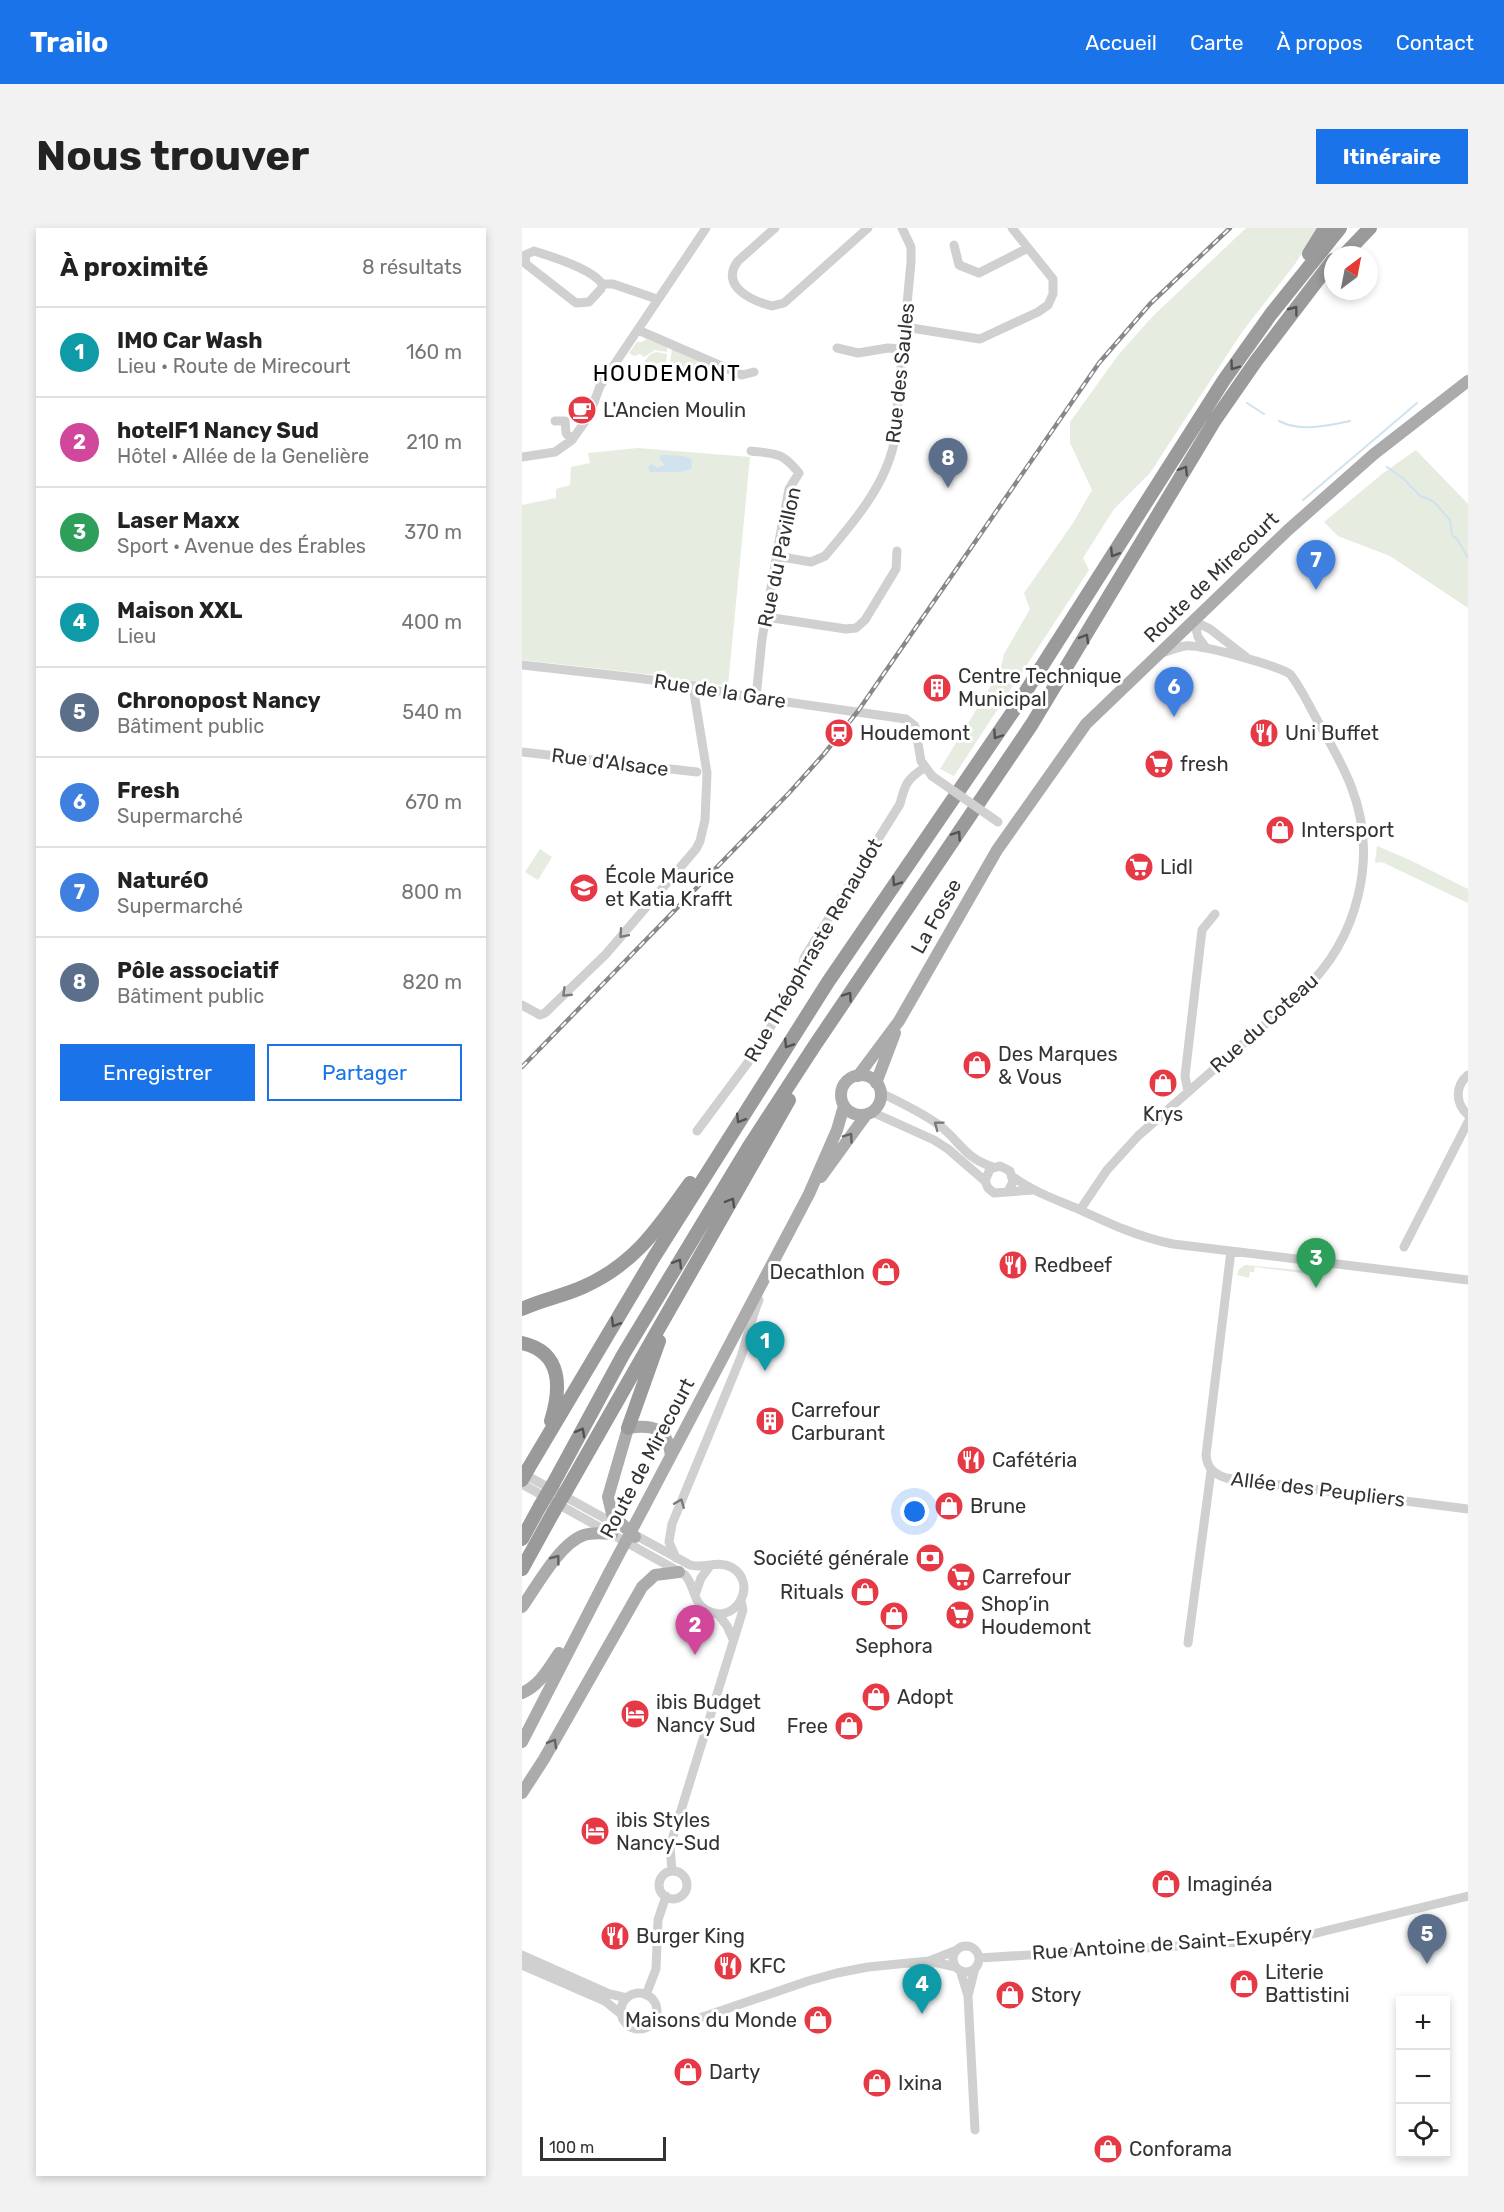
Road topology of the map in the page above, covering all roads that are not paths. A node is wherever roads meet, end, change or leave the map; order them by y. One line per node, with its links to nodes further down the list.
1 (706, 228): 19 (street)
2 (775, 228): 3 (street)
3 (868, 228)
4 (902, 228): 21 (street, Rue des Saules)
5 (1012, 228): 13 (street)
6 (1325, 228): 20 (highway)
7 (1340, 228): 20 (highway)
8 (1360, 228): 11 (highway)
9 (1370, 228): 12 (highway)
10 (954, 245): 13 (street)
11 (1345, 246)
12 (1353, 246)
13 (1028, 248): 21 (street)
14 (524, 254): 17 (street); 17 (street)
15 (1324, 271): 18 (highway)
16 (1324, 275): 18 (highway)
17 (602, 284): 19 (street)
18 (1308, 291): 50 (highway, one-way to 18)
19 (657, 299): 22 (street)
20 (1268, 319): 60 (highway, one-way to 60)
21 (905, 327): 24 (street, Rue des Saules)
22 (638, 330): 25 (street); 28 (street)
23 (837, 348): 24 (street)
24 (903, 349): 32 (street, Rue des Saules)
25 (754, 372)
26 (1468, 381): 33 (main road, Route de Mirecourt)
27 (555, 421): 28 (street)
28 (572, 440): 30 (street)
29 (751, 451): 32 (street, Rue du Pavillon)
30 (522, 457)
31 (897, 551): 34 (street)
32 (776, 556): 34 (street, Rue du Pavillon)
33 (1208, 608): 35 (main road, Route de Mirecourt); 36 (street)
34 (766, 617): 42 (street, Rue du Pavillon)
35 (1194, 621): 36 (street, Rue du Coteau); 37 (street); 38 (main road, Route de Mirecourt)
36 (1210, 629): 39 (street, Rue du Coteau)
37 (1206, 648): 38 (street, Rue du Coteau); 39 (street, Rue du Coteau)
38 (1157, 655): 46 (main road, Route de Mirecourt)
39 (1250, 660): 54 (street, Rue du Coteau)
40 (522, 665): 41 (street, Rue de la Gare)
41 (696, 686): 42 (street, Rue de la Gare); 48 (street, one-way to 48)
42 (756, 697): 44 (street, Rue de la Gare)
43 (522, 752): 45 (street, Rue d'Alsace)
44 (924, 768): 46 (street, bridge); 59 (street, Rue Théophraste Renaudot)
45 (697, 772)
46 (1010, 831): 49 (main road, La Fosse)
47 (1215, 914): 54 (street)
48 (522, 1005)
49 (899, 1021): 52 (main road, La Fosse); 53 (main road, La Fosse)
50 (815, 1045): 70 (highway, one-way to 50); 83 (highway, one-way to 50, bridge)
51 (1468, 1075): 57 (street)
52 (858, 1076): 53 (main road); 55 (main road)
53 (879, 1088): 56 (main road); 61 (street, one-way to 53)
54 (1188, 1092): 67 (street, Rue du Coteau)
55 (844, 1106): 56 (main road); 66 (main road, Route de Mirecourt)
56 (869, 1113): 63 (street); 66 (main road, Route de Mirecourt, one-way to 56)
57 (1468, 1115)
58 (1468, 1122): 68 (street)
59 (697, 1131)
60 (710, 1165): 73 (highway); 76 (highway, one-way to 76)
61 (993, 1167): 62 (street); 63 (street)
62 (1013, 1176): 64 (street); 65 (street)
63 (985, 1181): 65 (street)
64 (1035, 1190): 65 (street); 67 (street)
65 (1008, 1191)
66 (809, 1194): 71 (main road, Route de Mirecourt)
67 (1080, 1210): 69 (street)
68 (1404, 1247)
69 (1231, 1251): 72 (street); 78 (street, Allée des Peupliers)
70 (703, 1253): 75 (highway); 86 (highway, bridge)
71 (766, 1273): 77 (main road, Route de Mirecourt); 84 (street, one-way to 71)
72 (1468, 1280)
73 (522, 1309)
74 (522, 1344): 76 (highway)
75 (628, 1428): 77 (main road); 82 (main road)
76 (545, 1441): 79 (highway)
77 (670, 1455): 88 (main road, Route de Mirecourt, bridge)
78 (1211, 1471): 80 (street, Allée des Peupliers); 94 (street)
79 (524, 1476): 81 (street); 82 (street)
80 (1468, 1509)
81 (612, 1534): 87 (street); 91 (main road, one-way to 81)
82 (635, 1537): 84 (street)
83 (522, 1539)
84 (676, 1558): 85 (street)
85 (710, 1566): 89 (street); 90 (street)
86 (522, 1569)
87 (679, 1572): 89 (street); 97 (main road, one-way to 87)
88 (609, 1573): 95 (main road); 96 (main road, Route de Mirecourt)
89 (695, 1595): 92 (street)
90 (741, 1601): 92 (street); 93 (street)
91 (522, 1607)
92 (718, 1614): 93 (street)
93 (733, 1639): 98 (street)
94 (1188, 1643)
95 (522, 1692)
96 (522, 1742)
97 (522, 1792)
98 (672, 1871): 99 (street); 99 (street)
99 (666, 1896): 108 (street)
100 (1468, 1896): 103 (street, Rue Antoine de Saint-Exupéry)
101 (957, 1950): 103 (street); 104 (street); 106 (street)
102 (522, 1955): 110 (street)
103 (979, 1958): 107 (street)
104 (929, 1961): 106 (street); 112 (street)
105 (522, 1965): 111 (street)
106 (958, 1968): 107 (street); 109 (street)
107 (975, 1968): 109 (street)
108 (646, 1995): 110 (street); 112 (street)
109 (968, 1996): 113 (street)
110 (627, 1998): 111 (street)
111 (621, 2014): 112 (street)
112 (655, 2019)
113 (975, 2130)

